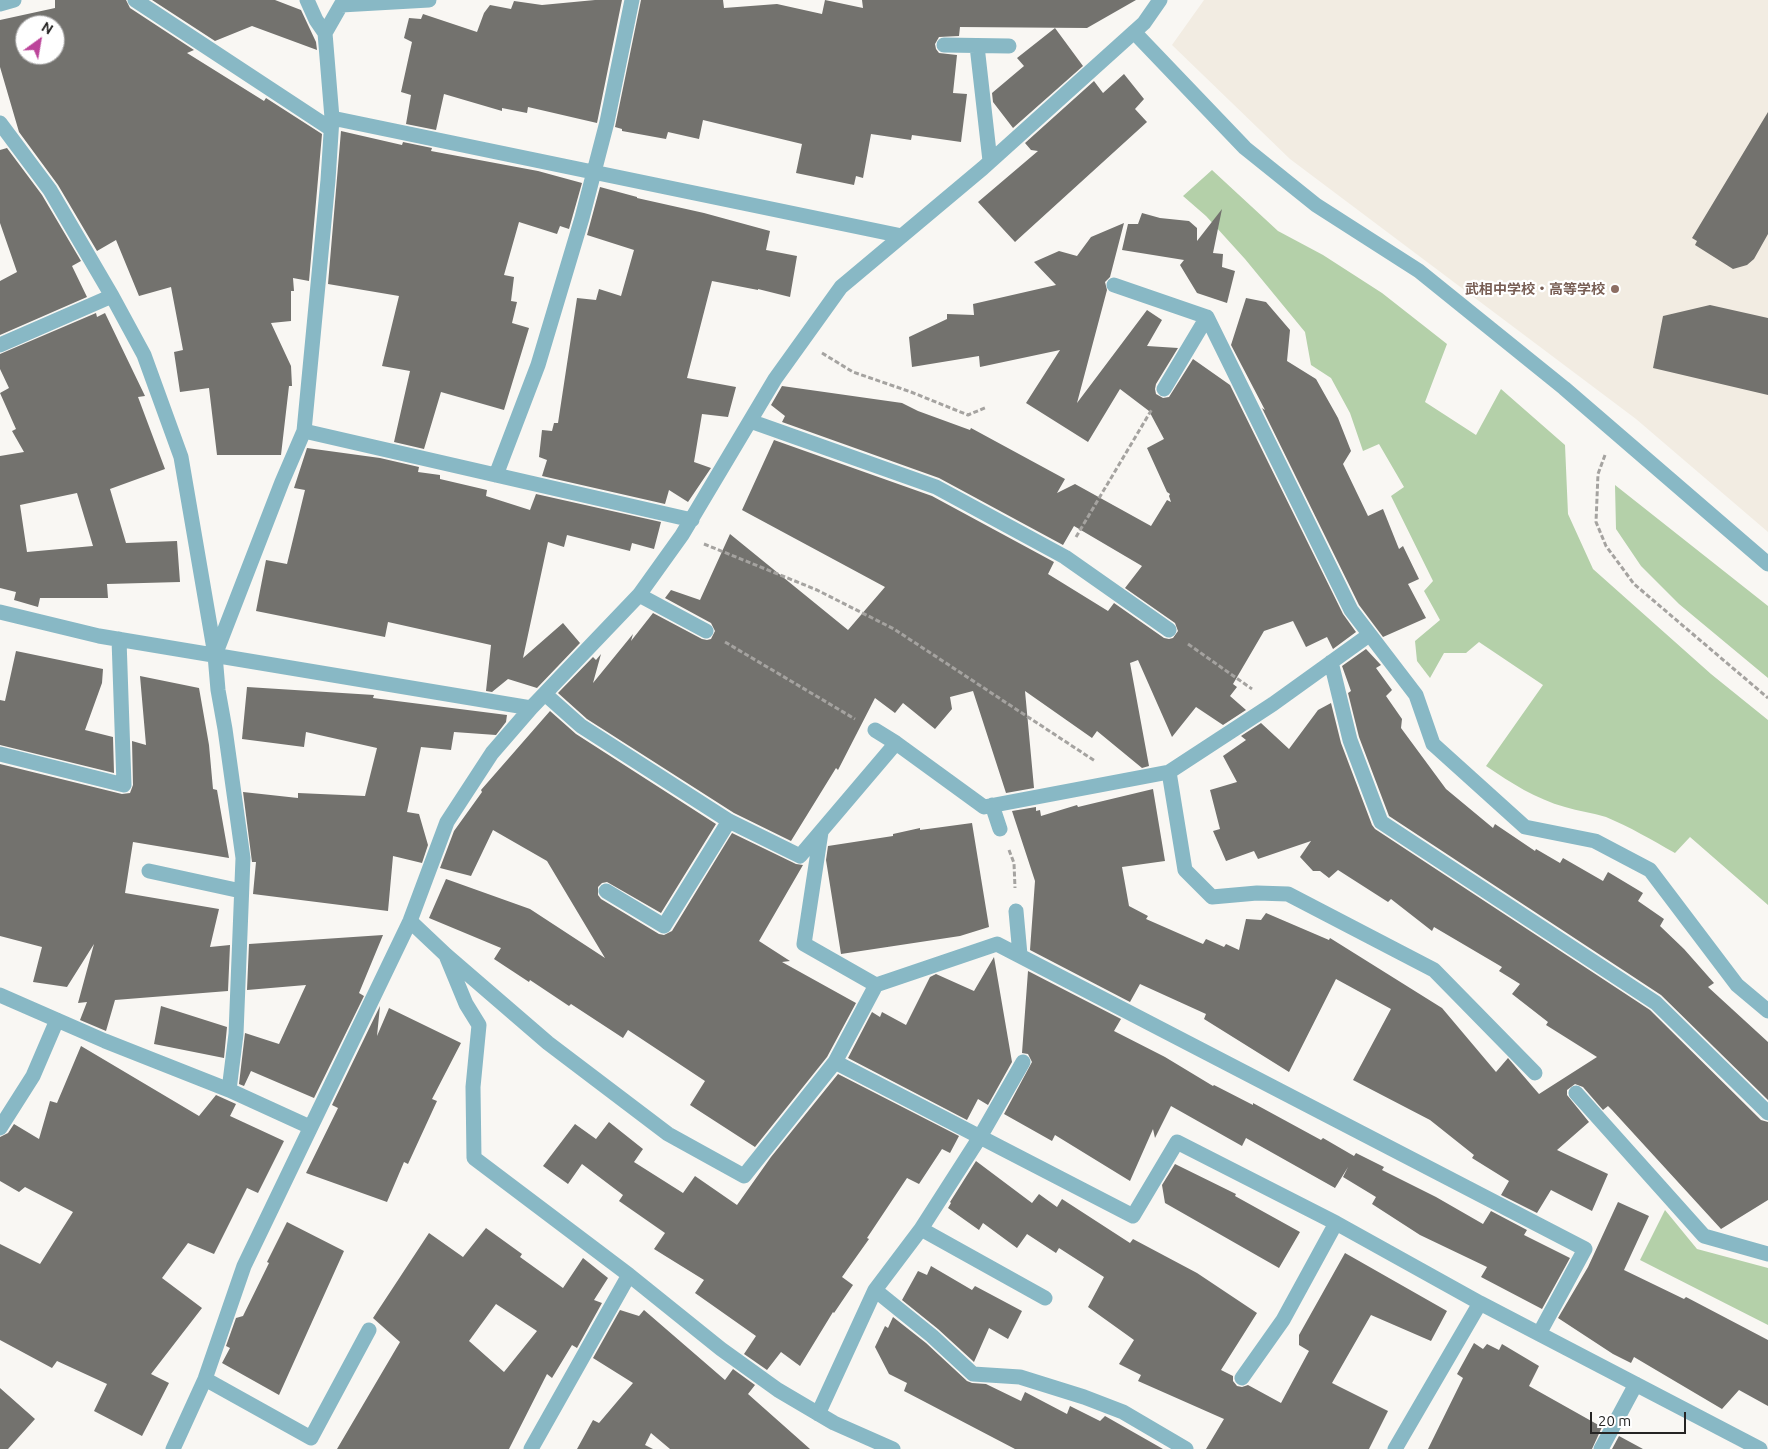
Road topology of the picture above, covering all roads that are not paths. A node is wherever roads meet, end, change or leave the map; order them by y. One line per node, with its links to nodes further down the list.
1 (14, 0): 7 (street)
2 (135, 0): 14 (street)
3 (307, 0): 9 (street)
4 (429, 0): 9 (street)
5 (632, 0): 16 (street)
6 (1160, 0): 8 (street)
7 (0, 4)
8 (1134, 32): 15 (street); 27 (street)
9 (325, 33): 14 (street)
10 (944, 45): 11 (street)
11 (978, 46): 12 (street); 15 (street)
12 (1008, 46)
13 (0, 123): 19 (street)
14 (332, 123): 16 (street); 24 (street)
15 (990, 161): 17 (street)
16 (594, 172): 17 (street); 25 (street)
17 (902, 236): 23 (street)
18 (1114, 285): 20 (street)
19 (112, 296): 21 (street); 34 (street)
20 (1206, 318): 22 (street); 32 (street)
21 (0, 345)
22 (1164, 389)
23 (750, 421): 26 (street); 31 (street)
24 (304, 431): 25 (street); 34 (street)
25 (496, 475): 26 (street)
26 (692, 520): 28 (street)
27 (1768, 564)
28 (639, 595): 30 (street); 36 (street)
29 (0, 612): 33 (street)
30 (706, 630)
31 (1169, 630)
32 (1370, 635): 35 (street); 55 (street)
33 (119, 639): 34 (street); 40 (street)
34 (215, 655): 37 (street); 47 (street)
35 (1331, 662): 41 (street); 62 (street)
36 (545, 694): 37 (street); 43 (street)
37 (532, 708): 50 (street)
38 (875, 730): 39 (street)
39 (896, 743): 42 (street); 45 (street)
40 (0, 754)
41 (1169, 772): 42 (street); 59 (street)
42 (992, 805): 44 (street)
43 (729, 821): 45 (street); 48 (street)
44 (1000, 828)
45 (821, 832): 53 (street)
46 (149, 871): 47 (street)
47 (241, 891): 60 (street)
48 (606, 891)
49 (1016, 912): 52 (street)
50 (410, 921): 51 (street); 63 (street)
51 (446, 955): 57 (street); 69 (street)
52 (1020, 955): 53 (street); 74 (street)
53 (876, 985): 57 (street)
54 (0, 995): 56 (street)
55 (1768, 1011)
56 (57, 1020): 60 (street); 64 (street)
57 (835, 1062): 65 (street)
58 (1023, 1062): 65 (street)
59 (1534, 1073)
60 (229, 1090): 63 (street)
61 (1576, 1093): 68 (street)
62 (1768, 1113)
63 (310, 1127): 76 (street)
64 (0, 1128)
65 (980, 1137): 66 (street); 67 (street)
66 (1336, 1223): 72 (street); 75 (street)
67 (921, 1228): 70 (street); 71 (street)
68 (1768, 1254)
69 (629, 1275): 78 (street); 80 (street)
70 (875, 1290): 78 (street); 82 (street)
71 (1045, 1298)
72 (1480, 1303): 74 (street); 83 (street)
73 (369, 1330): 76 (street)
74 (1539, 1334): 77 (street)
75 (1242, 1378)
76 (205, 1379): 79 (street)
77 (1636, 1384): 84 (street); 85 (street)
78 (818, 1414): 81 (street)
79 (173, 1449)
80 (531, 1449)
81 (893, 1449)
82 (1186, 1449)
83 (1395, 1449)
84 (1602, 1449)
85 (1760, 1449)

